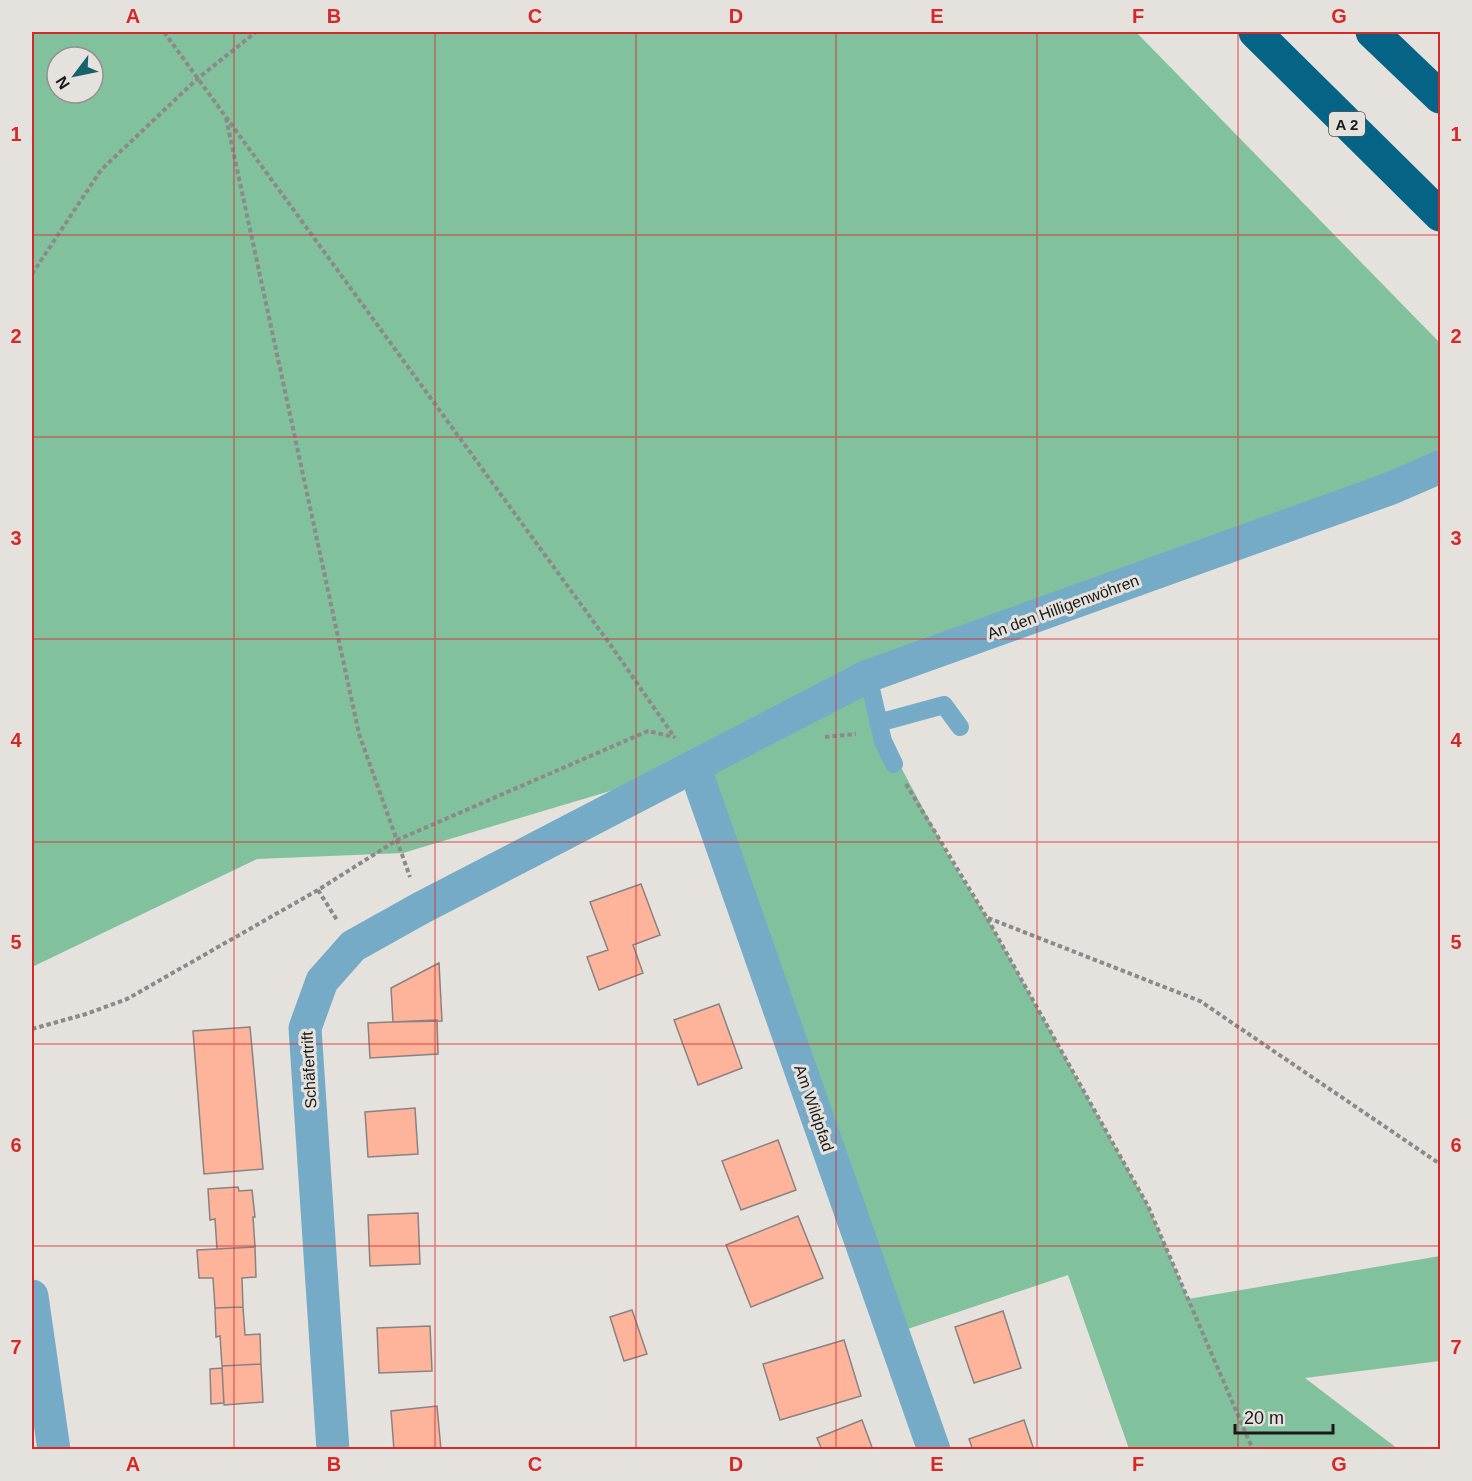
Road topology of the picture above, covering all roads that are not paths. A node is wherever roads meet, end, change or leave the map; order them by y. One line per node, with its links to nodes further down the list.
1 (1254, 32): 4 (highway, A 2)
2 (1372, 32): 3 (highway)
3 (1440, 97)
4 (1440, 215)
5 (1440, 467): 6 (street, An den Hilligenwöhren)
6 (868, 676): 7 (lane); 10 (street, An den Hilligenwöhren)
7 (878, 723): 8 (lane); 9 (lane)
8 (960, 727)
9 (894, 764)
10 (694, 766): 13 (street, Schäfertrift); 14 (street, Am Wildpfad)
11 (32, 1296): 12 (street)
12 (54, 1449)
13 (329, 1449)
14 (934, 1449)

